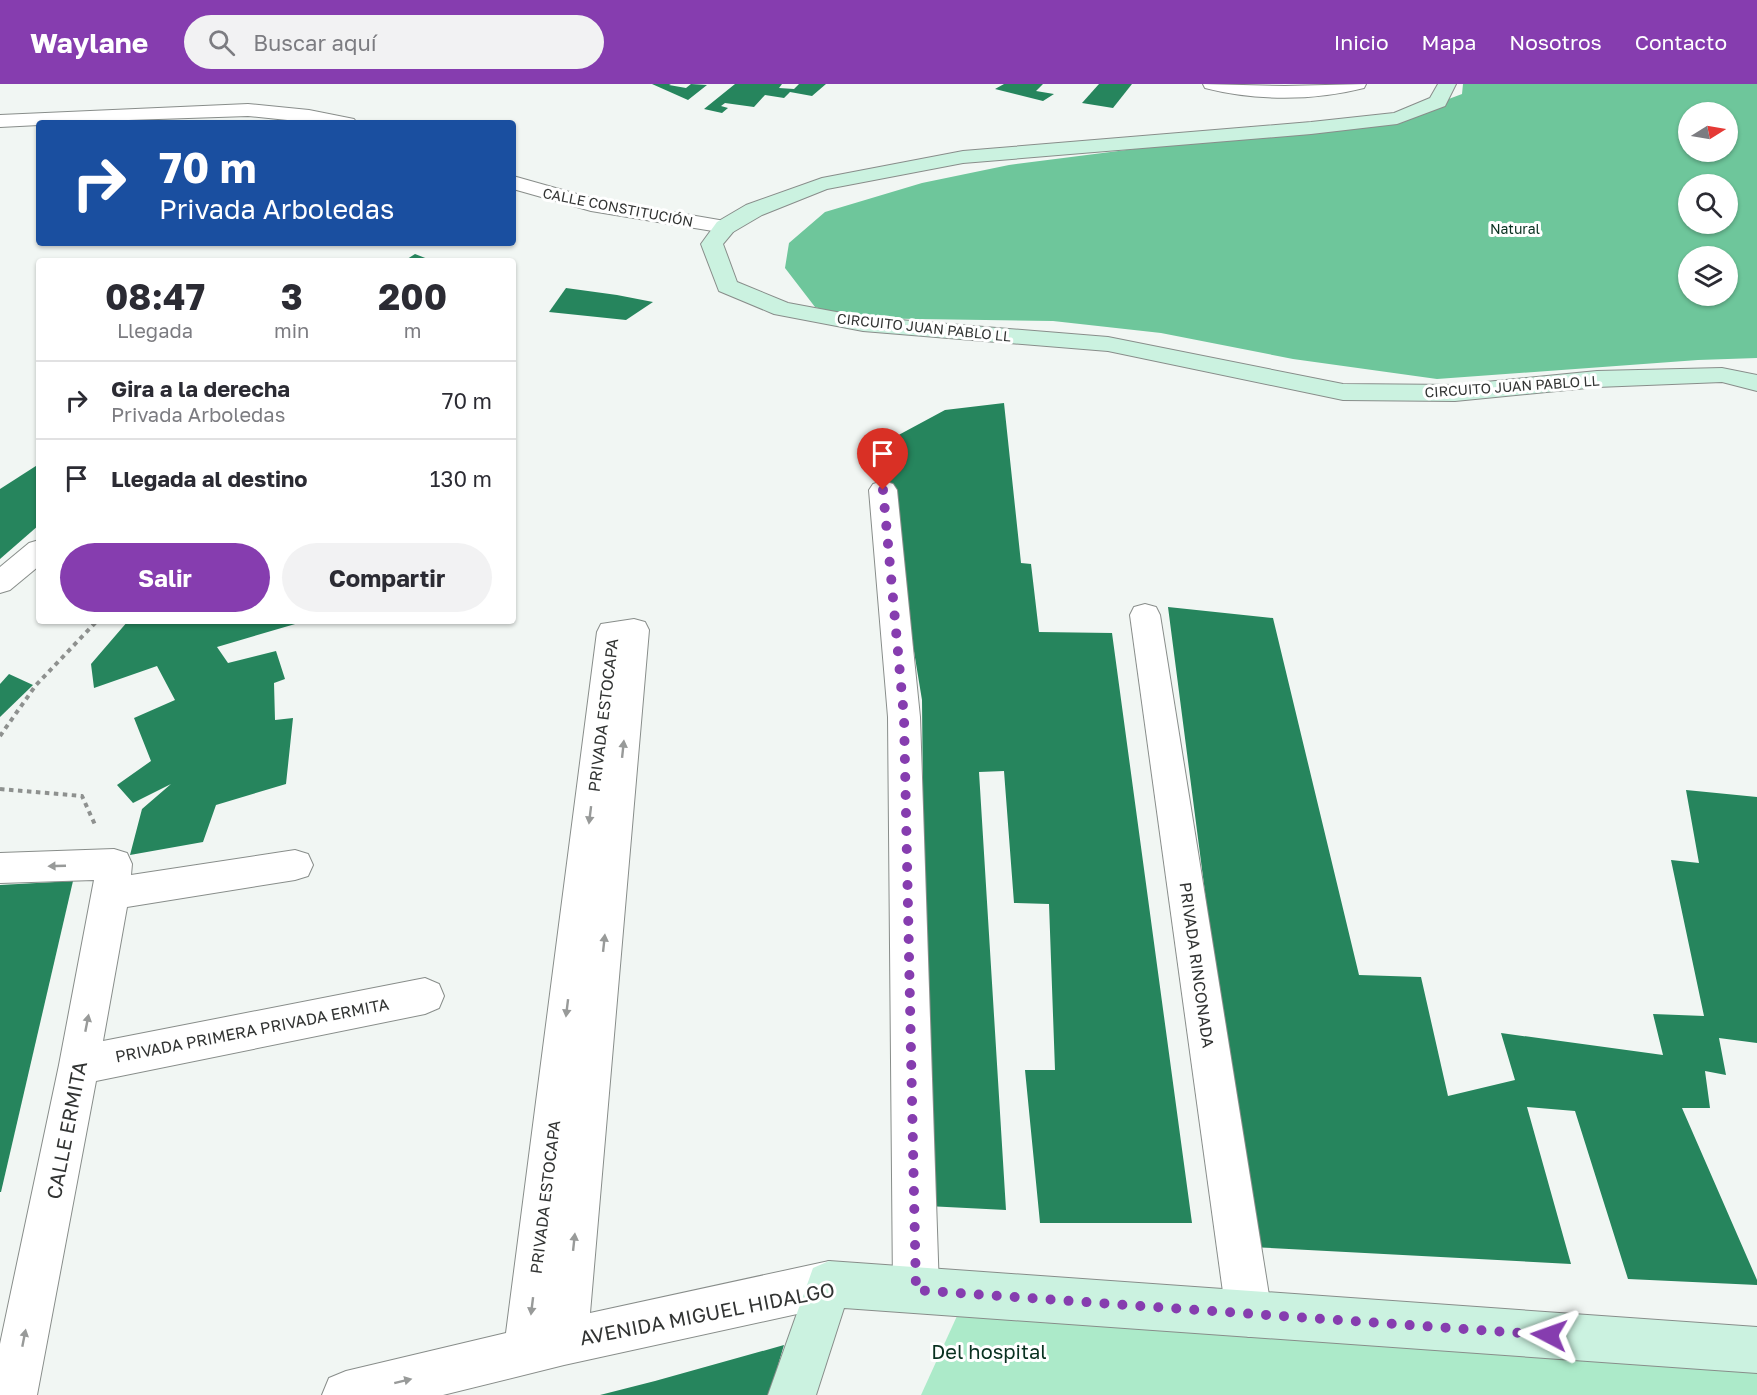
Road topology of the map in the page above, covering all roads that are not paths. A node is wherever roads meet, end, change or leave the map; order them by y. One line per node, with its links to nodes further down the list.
1 (1212, 84): 2 (street)
2 (1358, 84)
3 (1447, 84): 13 (main road)
4 (160, 120): 5 (street)
5 (245, 120)
6 (331, 120): 7 (street)
7 (0, 121)
8 (36, 126): 9 (street)
9 (0, 128)
10 (516, 183): 13 (street, CALLE CONSTITUCIÓN)
11 (516, 199): 12 (street, CALLE CONSTITUCIÓN)
12 (611, 229)
13 (718, 235): 14 (street, CALLE CONSTITUCIÓN); 15 (main road, CIRCUITO JUAN PABLO LL)
14 (644, 236)
15 (1757, 383)
16 (883, 490): 26 (street)
17 (36, 553): 18 (street)
18 (0, 583)
19 (1145, 615): 27 (street, PRIVADA RINCONADA)
20 (295, 865): 22 (street)
21 (0, 868): 22 (street, one-way to 21)
22 (112, 879): 24 (street, CALLE ERMITA, one-way to 22)
23 (425, 996): 24 (street, PRIVADA PRIMERA PRIVADA ERMITA)
24 (79, 1065): 30 (street, CALLE ERMITA, one-way to 24)
25 (829, 1284): 26 (main road, AVENIDA MIGUEL HIDALGO); 28 (street, AVENIDA MIGUEL HIDALGO); 32 (main road)
26 (916, 1290): 27 (main road, AVENIDA MIGUEL HIDALGO)
27 (1249, 1314): 29 (main road, AVENIDA MIGUEL HIDALGO)
28 (546, 1346): 28 (street, PRIVADA ESTOCAPA, one-way to 28); 31 (street, AVENIDA MIGUEL HIDALGO, one-way to 28)
29 (1757, 1350)
30 (13, 1395)
31 (346, 1395)
32 (792, 1395)

